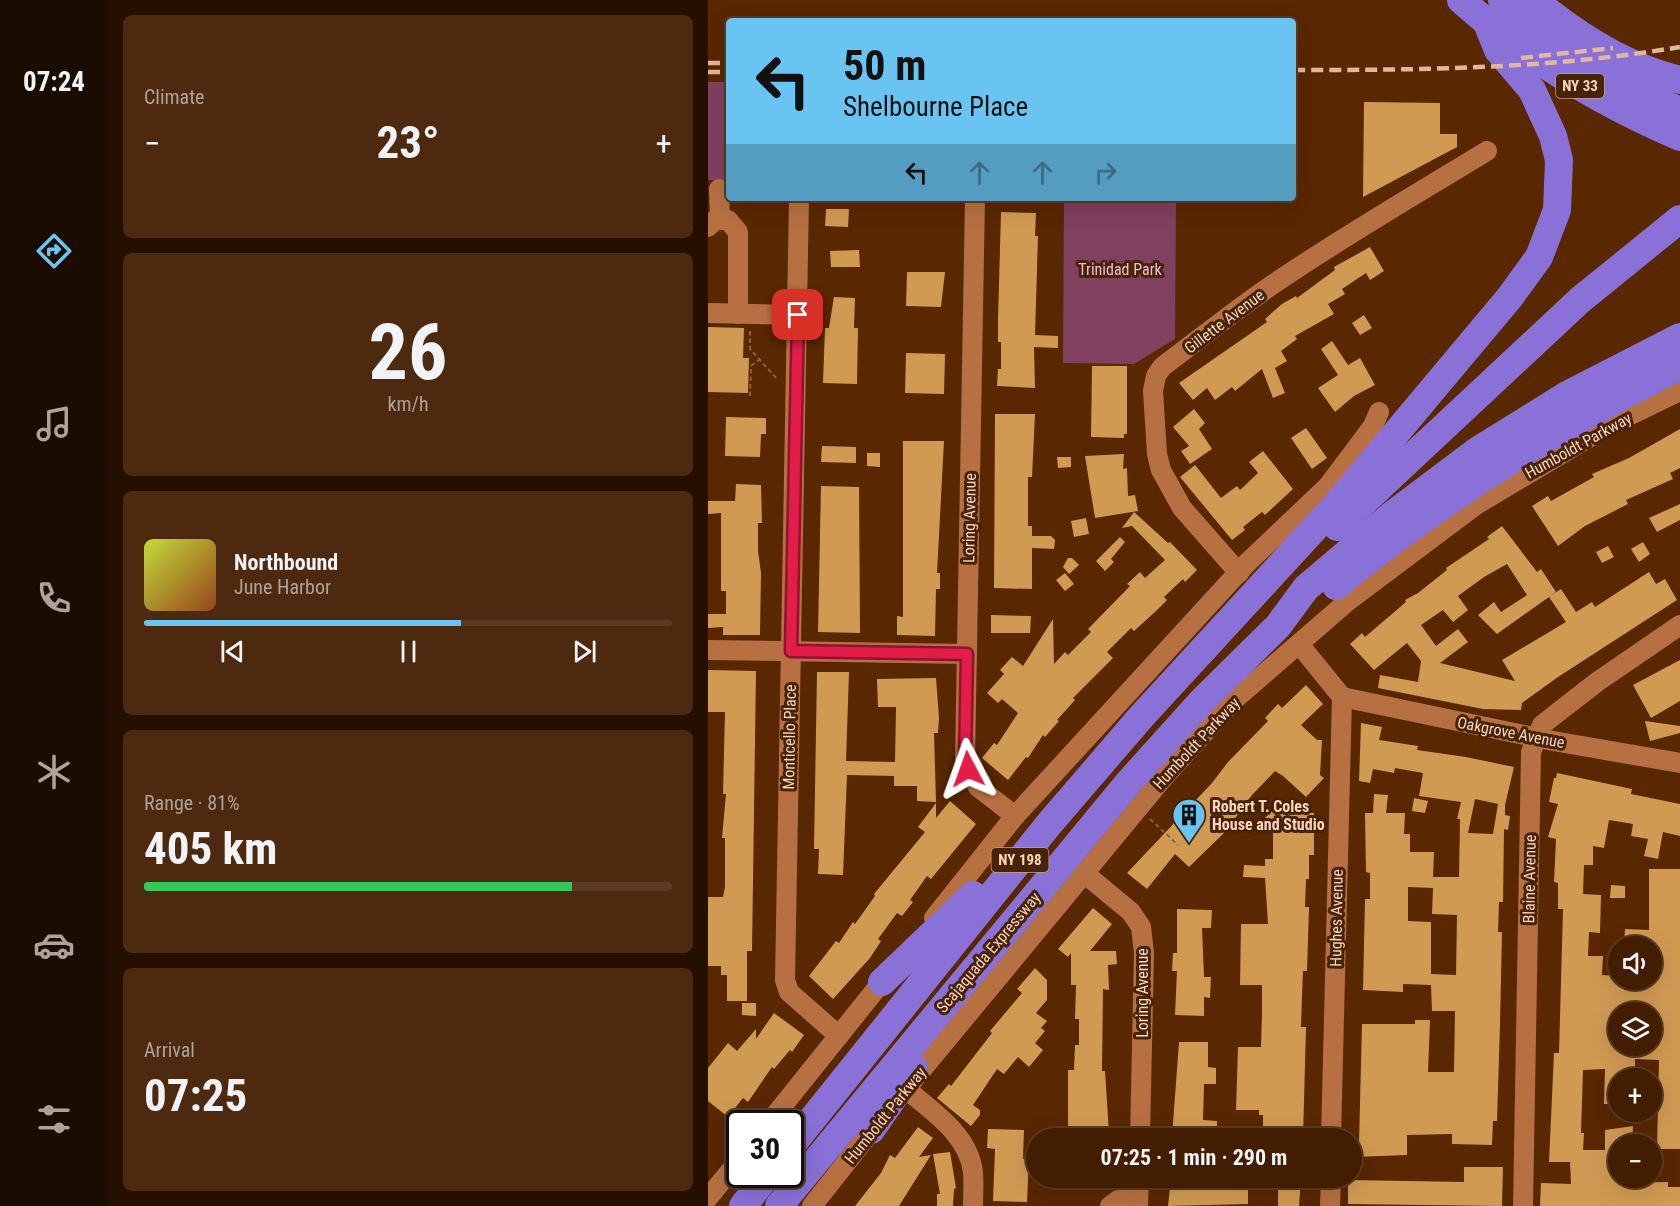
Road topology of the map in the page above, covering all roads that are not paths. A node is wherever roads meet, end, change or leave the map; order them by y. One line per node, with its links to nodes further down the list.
1 (1461, 0): 3 (highway, NY 33)
2 (1534, 0): 4 (highway)
3 (1494, 12): 5 (highway, NY 33); 6 (highway, NY 33); 20 (highway)
4 (1680, 80)
5 (1680, 111)
6 (1680, 137)
7 (1487, 151): 20 (street, Gillette Avenue)
8 (719, 189): 12 (street)
9 (800, 201): 14 (street, Monticello Place)
10 (975, 201): 25 (street, Loring Avenue)
11 (1680, 219): 20 (highway)
12 (714, 223): 15 (street)
13 (708, 313): 15 (street)
14 (798, 315): 15 (street); 24 (street, Monticello Place)
15 (744, 318)
16 (1680, 336): 22 (highway)
17 (1680, 366): 22 (highway)
18 (1680, 391): 22 (street, Humboldt Parkway)
19 (1379, 412): 20 (street)
20 (1251, 579): 29 (street); 30 (highway, Scajaquada Expressway / NY 198)
21 (1680, 626): 27 (street)
22 (1288, 635): 26 (street); 31 (street, Humboldt Parkway); 32 (highway, Scajaquada Expressway / NY 198)
23 (708, 650): 24 (street)
24 (791, 651): 25 (street); 34 (street, Monticello Place)
25 (967, 654): 29 (street, Loring Avenue)
26 (1342, 697): 27 (street, Oakgrove Avenue); 38 (street, Hughes Avenue)
27 (1535, 738): 28 (street, Oakgrove Avenue); 52 (street, Blaine Avenue)
28 (1680, 763)
29 (1016, 816): 33 (street)
30 (1049, 824): 33 (highway); 39 (highway, Scajaquada Expressway / NY 198)
31 (1084, 873): 35 (street, Humboldt Parkway); 37 (street, Loring Avenue)
32 (973, 974): 40 (highway); 47 (highway, Scajaquada Expressway / NY 198)
33 (882, 982): 34 (street)
34 (839, 1036): 36 (street)
35 (906, 1089): 40 (street, Humboldt Parkway); 49 (street)
36 (779, 1110)
37 (1140, 1128)
38 (1331, 1128)
39 (804, 1130)
40 (872, 1130): 48 (street, Humboldt Parkway)
41 (726, 1176): 44 (street)
42 (757, 1188): 46 (highway)
43 (1331, 1188): 51 (street)
44 (708, 1198)
45 (1138, 1202): 50 (street)
46 (743, 1206)
47 (779, 1206)
48 (812, 1206)
49 (973, 1206)
50 (1110, 1206)
51 (1330, 1206)
52 (1522, 1206)

